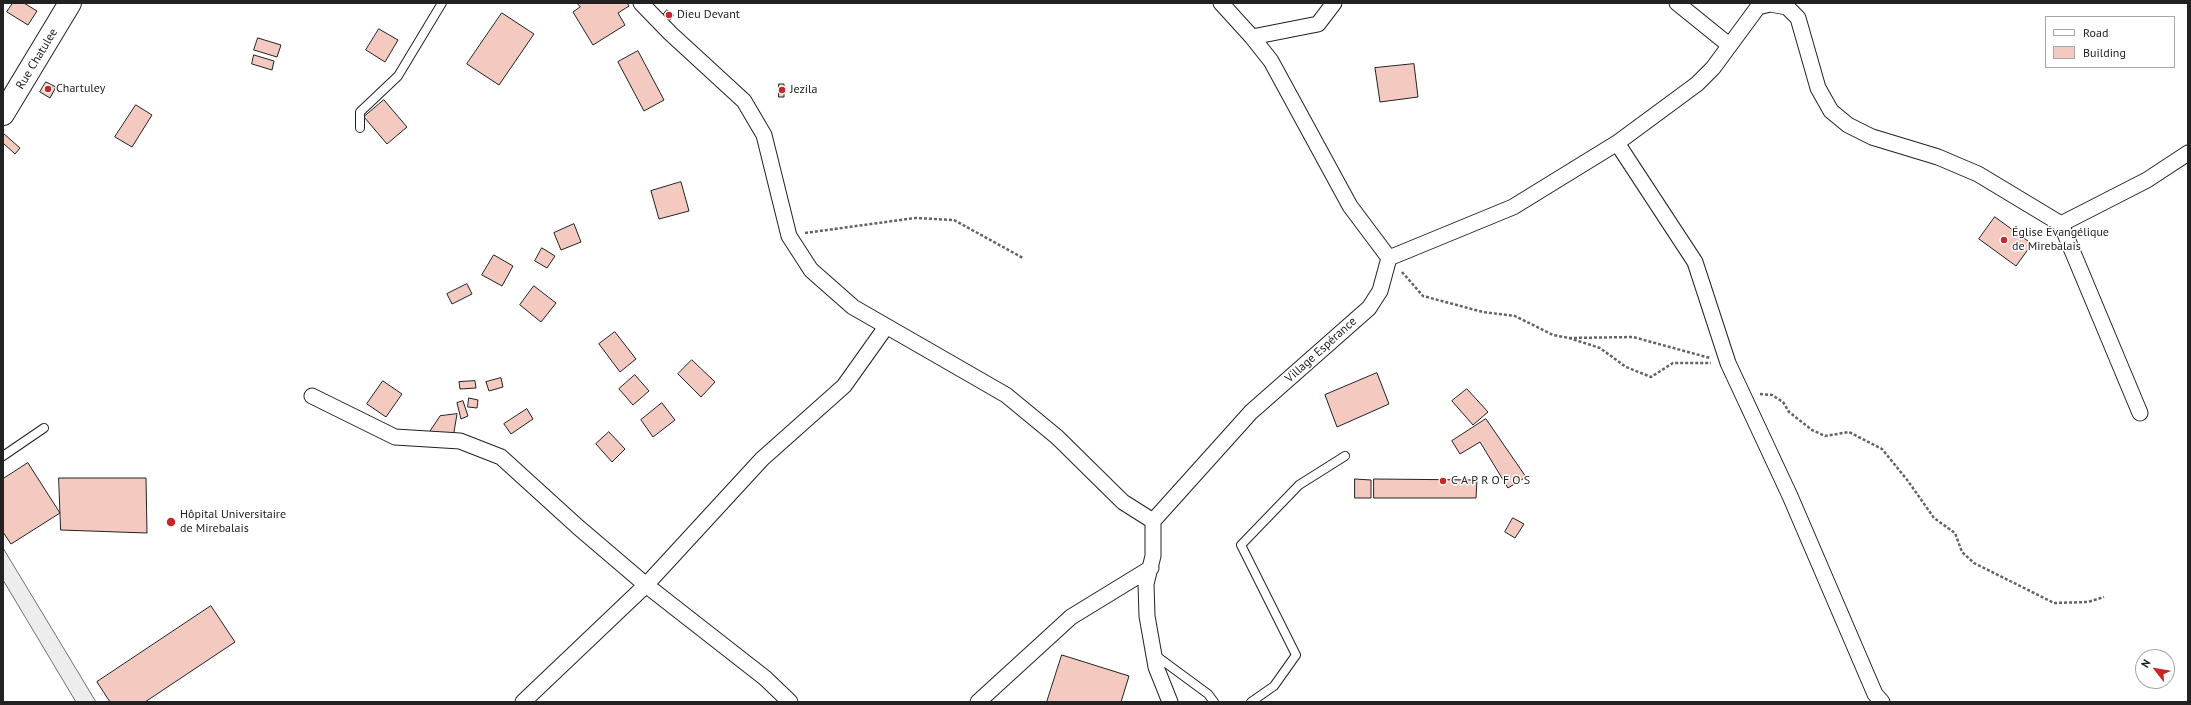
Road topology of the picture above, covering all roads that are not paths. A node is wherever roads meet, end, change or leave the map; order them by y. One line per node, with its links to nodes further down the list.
1 (70, 3): 9 (main road, Rue Chatulee)
2 (442, 3): 10 (lane)
3 (641, 3): 15 (street)
4 (1221, 3): 7 (street)
5 (1334, 3): 7 (street)
6 (1677, 3): 8 (street)
7 (1252, 37): 14 (street)
8 (1729, 45): 11 (street); 13 (street)
9 (3, 114)
10 (360, 128)
11 (1617, 143): 14 (street); 31 (street)
12 (2188, 153): 13 (street)
13 (2061, 224): 17 (street)
14 (1389, 258): 21 (street, Village Espérance)
15 (886, 327): 21 (street); 23 (street)
16 (312, 396): 23 (street)
17 (2140, 413)
18 (44, 428): 19 (lane)
19 (3, 456)
20 (1345, 456): 30 (lane)
21 (1153, 521): 22 (street)
22 (1150, 568): 24 (street); 27 (street)
23 (646, 585): 25 (street); 26 (street)
24 (1154, 655): 28 (street); 29 (lane)
25 (523, 702)
26 (790, 702)
27 (978, 702)
28 (1170, 702)
29 (1214, 702)
30 (1251, 702)
31 (1882, 702)

